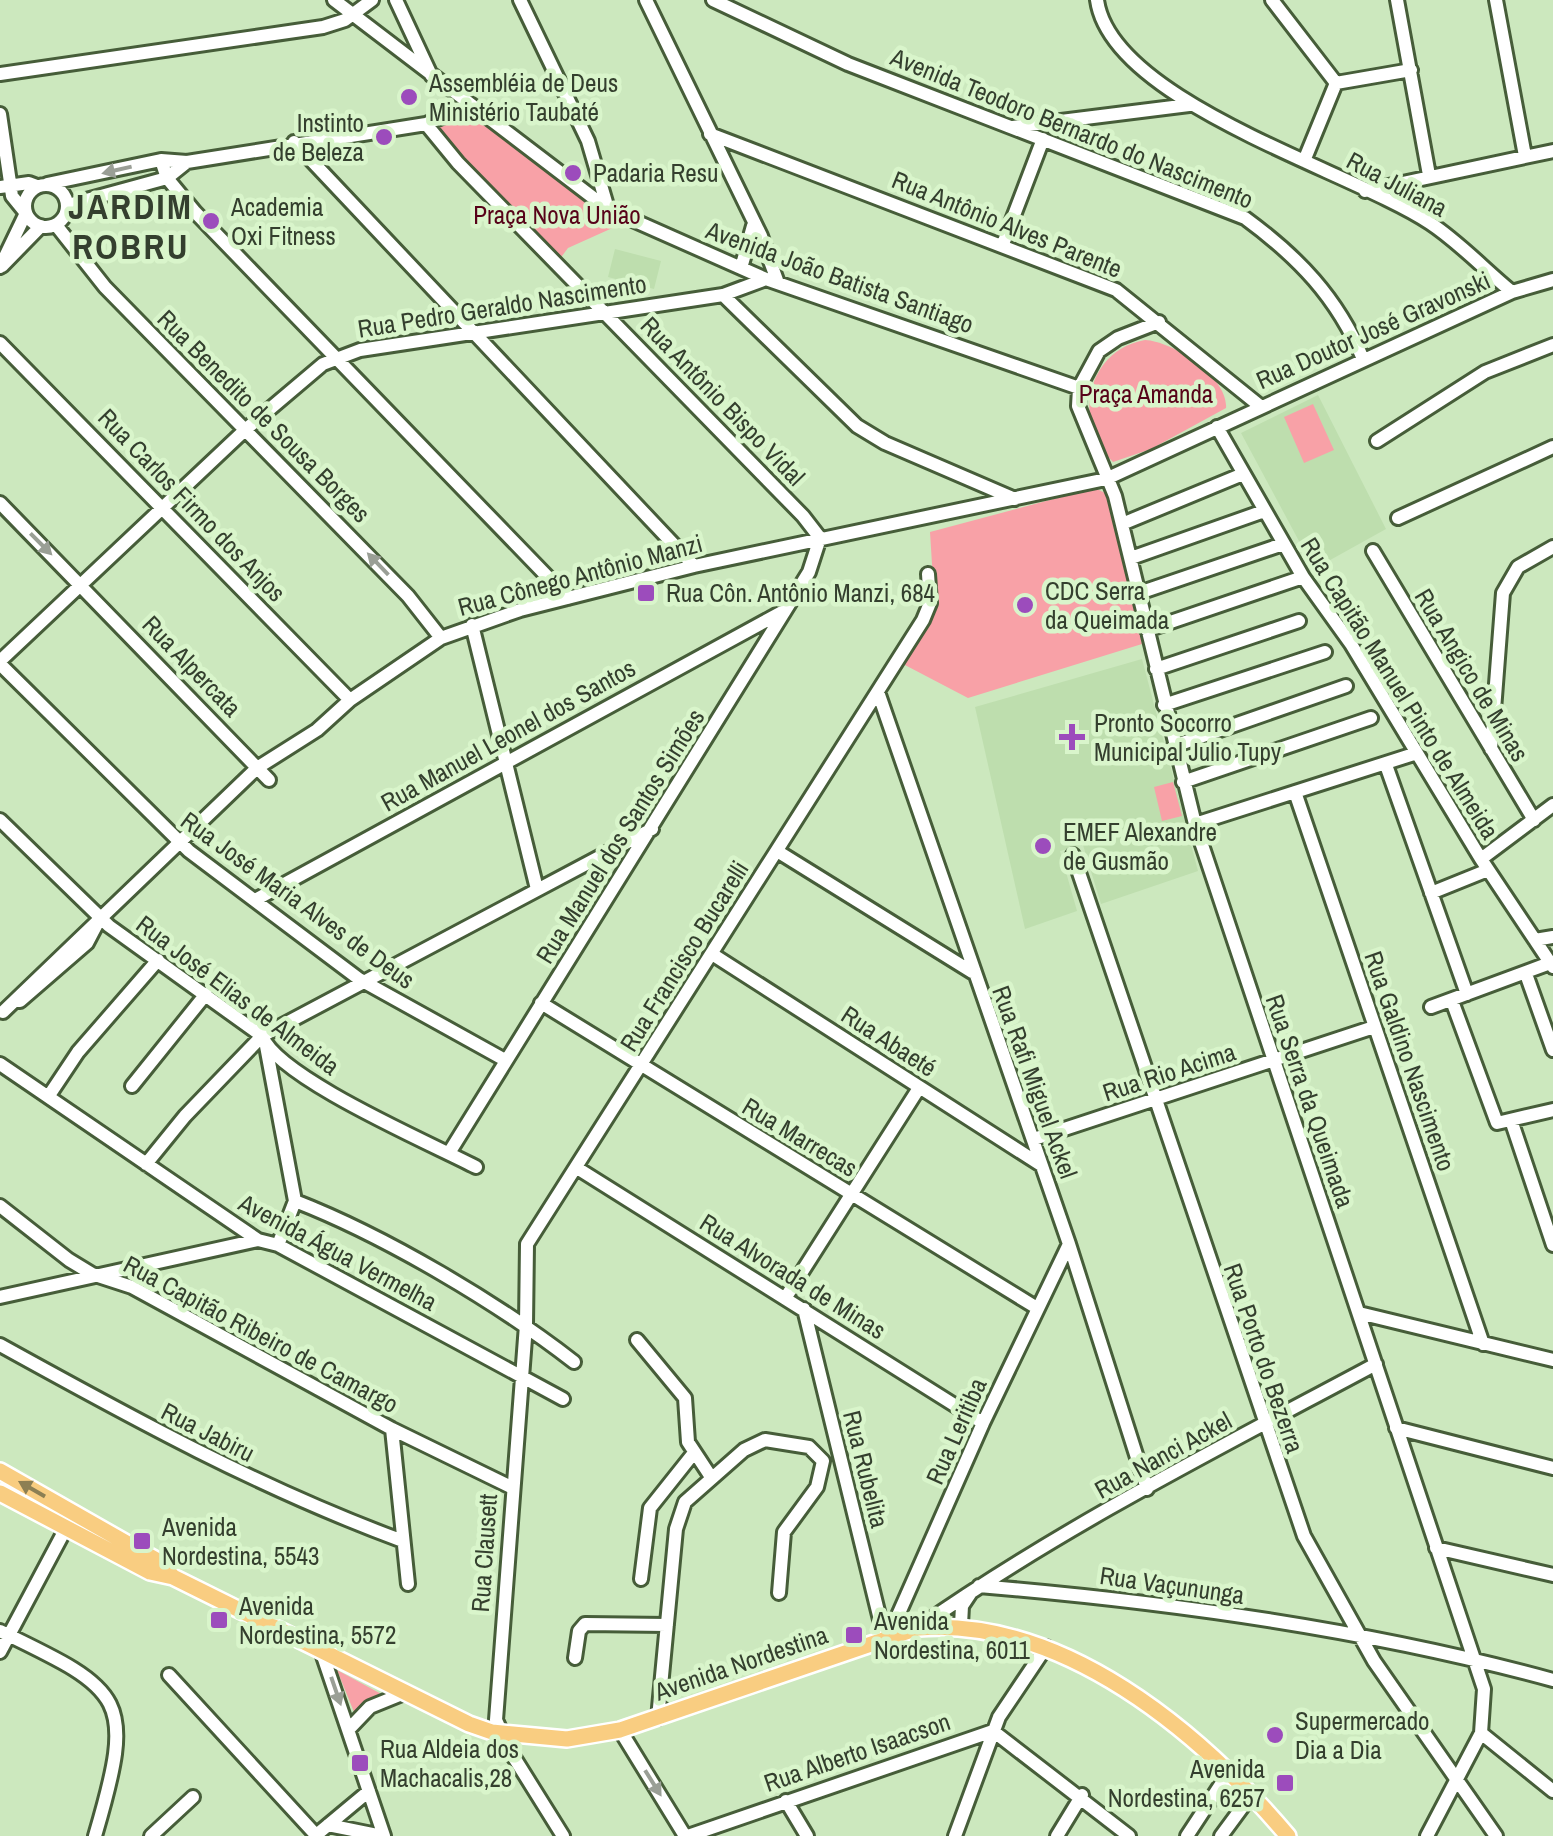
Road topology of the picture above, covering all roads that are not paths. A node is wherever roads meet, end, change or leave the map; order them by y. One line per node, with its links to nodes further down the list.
1 (334, 0): 11 (street, Avenida João Batista Santiago)
2 (372, 0): 11 (street)
3 (396, 0): 14 (street)
4 (520, 0): 35 (street)
5 (646, 0): 21 (street)
6 (713, 0): 20 (street, Avenida Teodoro Bernardo do Nascimento)
7 (1097, 0): 17 (street, Rua Juliana)
8 (1272, 0): 15 (street)
9 (1397, 0): 12 (street)
10 (1496, 0): 25 (street)
11 (352, 16): 13 (street); 14 (street, Avenida João Batista Santiago)
12 (1410, 70): 15 (street); 29 (street)
13 (0, 74)
14 (432, 77): 16 (street, Avenida João Batista Santiago)
15 (1336, 83): 27 (street)
16 (469, 105): 19 (street); 35 (street, Avenida João Batista Santiago)
17 (1189, 105): 20 (street); 27 (street, Rua Juliana)
18 (0, 114): 32 (street)
19 (426, 124): 23 (street); 45 (street, Rua Antônio Bispo Vidal)
20 (1012, 128): 22 (street, Avenida Teodoro Bernardo do Nascimento)
21 (710, 134): 37 (street); 39 (street, Rua Antônio Alves Parente)
22 (1042, 139): 39 (street); 51 (street, Avenida Teodoro Bernardo do Nascimento)
23 (294, 142): 28 (street); 47 (street)
24 (1553, 151): 25 (street)
25 (1525, 156): 29 (street)
26 (161, 160): 28 (street); 30 (street); 31 (street, one-way to 31)
27 (1304, 160): 33 (street, Rua Juliana)
28 (187, 162): 30 (street)
29 (1429, 175): 33 (street)
30 (166, 178): 34 (street); 50 (street)
31 (42, 185): 32 (street); 34 (street); 36 (street)
32 (5, 186): 36 (street)
33 (1365, 190): 43 (street, Rua Juliana)
34 (68, 205): 38 (street)
35 (608, 209): 40 (street, Avenida João Batista Santiago)
36 (26, 212): 38 (street); 38 (street)
37 (753, 224): 40 (street); 42 (street)
38 (48, 226): 55 (street, Rua Benedito de Sousa Borges)
39 (1003, 244): 46 (street, Rua Antônio Alves Parente)
40 (741, 268): 42 (street, Avenida João Batista Santiago)
41 (1553, 280): 43 (street, Rua Doutor José Gravonski)
42 (772, 281): 44 (street, Rua Pedro Geraldo Nascimento); 52 (street, Avenida João Batista Santiago)
43 (1512, 292): 51 (street, Rua Doutor José Gravonski)
44 (723, 295): 45 (street, Rua Pedro Geraldo Nascimento); 60 (street)
45 (606, 312): 47 (street, Rua Pedro Geraldo Nascimento); 66 (street, Rua Antônio Bispo Vidal)
46 (1159, 322): 52 (street); 53 (street, Rua Antônio Alves Parente)
47 (473, 333): 50 (street, Rua Pedro Geraldo Nascimento); 71 (street)
48 (0, 343): 62 (street, Rua Carlos Firmo dos Anjos)
49 (1553, 345): 56 (street)
50 (335, 358): 55 (street, Rua Pedro Geraldo Nascimento); 76 (street)
51 (1363, 359): 53 (street, Rua Doutor José Gravonski)
52 (1079, 388): 59 (street)
53 (1260, 406): 54 (street, Rua Doutor José Gravonski)
54 (1217, 427): 58 (street, Rua Capitão Manuel Pinto de Almeida); 59 (street, Rua Doutor José Gravonski)
55 (246, 430): 62 (street, Rua Pedro Geraldo Nascimento); 81 (street, Rua Benedito de Sousa Borges, one-way to 55)
56 (1376, 441)
57 (1553, 447): 64 (street)
58 (1243, 474): 63 (street, Rua Capitão Manuel Pinto de Almeida); 65 (street)
59 (1106, 478): 60 (street, Rua Cônego Antônio Manzi); 65 (street, Rua Serra da Queimada)
60 (1015, 498): 66 (street, Rua Cônego Antônio Manzi)
61 (0, 503): 74 (street, Rua Alpercata, one-way to 74)
62 (164, 506): 74 (street, Rua Pedro Geraldo Nascimento); 87 (street, Rua Carlos Firmo dos Anjos)
63 (1264, 511): 67 (street, Rua Capitão Manuel Pinto de Almeida); 70 (street)
64 (1398, 518)
65 (1122, 524): 70 (street, Rua Serra da Queimada)
66 (820, 538): 71 (street, Rua Cônego Antônio Manzi); 77 (street, Rua Manuel dos Santos Simões)
67 (1283, 544): 73 (street, Rua Capitão Manuel Pinto de Almeida); 75 (street)
68 (1553, 547): 91 (street)
69 (1373, 551): 91 (street, Rua Angico de Minas)
70 (1130, 558): 75 (street, Rua Serra da Queimada)
71 (694, 566): 76 (street, Rua Cônego Antônio Manzi)
72 (928, 574): 86 (street, Rua Francisco Bucarelli)
73 (1302, 577): 80 (street); 92 (street, Rua Capitão Manuel Pinto de Almeida)
74 (82, 584): 83 (street, Rua Pedro Geraldo Nascimento); 95 (street, Rua Alpercata)
75 (1139, 593): 80 (street, Rua Serra da Queimada)
76 (568, 598): 79 (street, Rua Cônego Antônio Manzi)
77 (784, 611): 93 (street, Rua Manuel Leonel dos Santos); 103 (street, Rua Manuel dos Santos Simões)
78 (1299, 621): 84 (street)
79 (472, 624): 81 (street, Rua Cônego Antônio Manzi); 93 (street)
80 (1147, 630): 84 (street, Rua Serra da Queimada)
81 (442, 638): 87 (street, Rua Cônego Antônio Manzi)
82 (1325, 652): 88 (street)
83 (0, 662): 104 (street, Rua José Maria Alves de Deus)
84 (1156, 669): 88 (street, Rua Serra da Queimada)
85 (1346, 686): 90 (street)
86 (878, 692): 105 (street, Rua Francisco Bucarelli); 117 (street, Rua Rafi Miguel Ackel)
87 (350, 700): 95 (street, Rua Cônego Antônio Manzi)
88 (1164, 705): 90 (street, Rua Serra da Queimada)
89 (1371, 718): 97 (street)
90 (1174, 746): 97 (street, Rua Serra da Queimada)
91 (1490, 751): 101 (street, Rua Angico de Minas)
92 (1417, 754): 94 (street); 107 (street, Rua Capitão Manuel Pinto de Almeida)
93 (505, 762): 108 (street); 110 (street, Rua Manuel Leonel dos Santos)
94 (1386, 765): 98 (street); 109 (street)
95 (258, 768): 96 (street, Rua Alpercata); 104 (street, Rua Cônego Antônio Manzi)
96 (269, 780)
97 (1183, 782): 102 (street, Rua Serra da Queimada)
98 (1295, 792): 102 (street); 126 (street, Rua Galdino Nascimento)
99 (1553, 805): 101 (street)
100 (0, 820): 111 (street, Rua José Elias de Almeida)
101 (1534, 820): 107 (street)
102 (1195, 824): 130 (street, Rua Serra da Queimada)
103 (654, 828): 108 (street); 123 (street, Rua Manuel dos Santos Simões)
104 (178, 842): 110 (street, Rua José Maria Alves de Deus); 111 (street, Rua Cônego Antônio Manzi)
105 (777, 851): 114 (street, Rua Francisco Bucarelli); 117 (street)
106 (1073, 855): 136 (street, Rua Porto do Bezerra)
107 (1484, 865): 109 (street); 113 (street, Rua Capitão Manuel Pinto de Almeida)
108 (537, 889): 119 (street)
109 (1431, 894): 121 (street)
110 (255, 900): 119 (street, Rua José Maria Alves de Deus)
111 (100, 918): 115 (street, Rua José Elias de Almeida); 125 (street, Rua Cônego Antônio Manzi)
112 (1553, 936): 113 (street)
113 (1535, 940): 116 (street, Rua Capitão Manuel Pinto de Almeida)
114 (712, 954): 132 (street, Rua Francisco Bucarelli); 134 (street, Rua Abaeté)
115 (158, 960): 120 (street, Rua José Elias de Almeida); 135 (street)
116 (1551, 965): 118 (street)
117 (972, 972): 139 (street, Rua Rafi Miguel Ackel)
118 (1526, 974): 121 (street); 128 (street)
119 (366, 983): 127 (street); 129 (street, Rua José Maria Alves de Deus)
120 (206, 994): 127 (street, Rua José Elias de Almeida); 133 (street)
121 (1467, 994): 122 (street)
122 (1452, 1000): 124 (street); 138 (street)
123 (541, 1004): 129 (street, Rua Manuel dos Santos Simões); 132 (street, Rua Marrecas)
124 (1431, 1007)
125 (1, 1012)
126 (1374, 1027): 130 (street, Rua Rio Acima); 161 (street, Rua Galdino Nascimento)
127 (264, 1041): 140 (street, Rua José Elias de Almeida); 141 (street); 146 (street)
128 (1553, 1050)
129 (504, 1060): 140 (street, Rua Manuel dos Santos Simões)
130 (1272, 1062): 136 (street, Rua Rio Acima); 157 (street, Rua Serra da Queimada)
131 (0, 1064): 135 (street, Avenida Água Vermelha)
132 (640, 1066): 144 (street, Rua Francisco Bucarelli); 145 (street, Rua Marrecas)
133 (132, 1086)
134 (920, 1088): 142 (street, Rua Abaeté); 145 (street)
135 (50, 1094): 141 (street, Avenida Água Vermelha)
136 (1154, 1100): 139 (street, Rua Rio Acima); 168 (street, Rua Porto do Bezerra)
137 (1553, 1110): 138 (street)
138 (1512, 1123): 151 (street)
139 (1034, 1140): 142 (street, Rua Rafi Miguel Ackel)
140 (449, 1153): 143 (street, Rua José Elias de Almeida)
141 (146, 1164): 148 (street, Avenida Água Vermelha)
142 (1041, 1164): 149 (street, Rua Rafi Miguel Ackel)
143 (476, 1167)
144 (577, 1168): 154 (street, Rua Alvorada de Minas); 158 (street, Rua Francisco Bucarelli)
145 (852, 1195): 154 (street); 155 (street, Rua Marrecas)
146 (296, 1201): 150 (street); 158 (street, Avenida Água Vermelha)
147 (0, 1206): 152 (street, Rua Capitão Ribeiro de Camargo)
148 (258, 1240): 150 (street, Avenida Água Vermelha); 152 (street)
149 (1069, 1244): 155 (street, Rua Leritiba); 176 (street, Rua Rafi Miguel Ackel)
150 (278, 1245): 165 (street, Avenida Água Vermelha)
151 (1553, 1245)
152 (92, 1274): 153 (street); 170 (street, Rua Capitão Ribeiro de Camargo)
153 (0, 1297)
154 (786, 1297): 156 (street, Rua Alvorada de Minas)
155 (1037, 1308): 167 (street, Rua Leritiba)
156 (804, 1309): 167 (street, Rua Alvorada de Minas); 193 (street, Rua Rubelita)
157 (1359, 1313): 161 (street); 164 (street, Rua Serra da Queimada)
158 (526, 1325): 163 (street, Avenida Água Vermelha); 165 (street, Rua Francisco Bucarelli)
159 (636, 1340): 171 (street)
160 (0, 1344): 180 (street, Rua Jabiru)
161 (1483, 1344): 162 (street)
162 (1553, 1360)
163 (574, 1362)
164 (1376, 1364): 168 (street, Rua Nanci Ackel); 169 (street, Rua Serra da Queimada)
165 (522, 1376): 166 (street, Avenida Água Vermelha); 175 (street, Rua Clausett)
166 (563, 1399)
167 (983, 1423): 193 (street, Rua Leritiba)
168 (1263, 1424): 176 (street, Rua Nanci Ackel); 192 (street, Rua Porto do Bezerra)
169 (1396, 1428): 172 (street); 181 (street, Rua Serra da Queimada)
170 (392, 1429): 175 (street, Rua Capitão Ribeiro de Camargo); 180 (street)
171 (693, 1454): 174 (street); 184 (street)
172 (1553, 1468)
173 (0, 1471): 178 (main road, Avenida Nordestina, one-way to 173)
174 (711, 1476): 187 (street); 188 (street)
175 (512, 1487): 207 (street, Rua Clausett)
176 (1147, 1489): 186 (street, Rua Nanci Ackel)
177 (0, 1493): 179 (main road, Avenida Nordestina)
178 (74, 1514): 179 (street); 183 (main road, Avenida Nordestina)
179 (64, 1529): 183 (main road, Avenida Nordestina); 191 (street)
180 (403, 1541): 185 (street)
181 (1436, 1548): 182 (street); 198 (street, Rua Serra da Queimada)
182 (1553, 1575)
183 (173, 1577): 196 (main road, Avenida Nordestina)
184 (641, 1579)
185 (408, 1584)
186 (977, 1587): 189 (street); 190 (street, Rua Nanci Ackel); 192 (street, Rua Vaçununga)
187 (779, 1593)
188 (667, 1625): 197 (street); 202 (street)
189 (961, 1625): 190 (main road, Avenida Nordestina); 194 (main road, Avenida Nordestina)
190 (918, 1628): 193 (main road, Avenida Nordestina)
191 (4, 1633): 195 (street); 220 (street)
192 (1358, 1636): 198 (street, Rua Vaçununga); 209 (street, Rua Porto do Bezerra)
193 (887, 1639): 202 (main road, Avenida Nordestina)
194 (1046, 1647): 205 (street); 208 (main road, Avenida Nordestina)
195 (0, 1652)
196 (322, 1653): 201 (main road, Avenida Nordestina); 203 (street, one-way to 203)
197 (575, 1658)
198 (1475, 1659): 200 (street, Rua Vaçununga); 206 (street, Rua Serra da Queimada)
199 (169, 1676): 219 (street)
200 (1553, 1680)
201 (402, 1694): 203 (street); 207 (main road, Avenida Nordestina)
202 (658, 1718): 204 (main road, Avenida Nordestina)
203 (349, 1729): 210 (street)
204 (620, 1730): 207 (main road, Avenida Nordestina); 224 (street, one-way to 224)
205 (994, 1731): 213 (street); 215 (street, Rua Alberto Isaacson); 226 (street)
206 (1481, 1733): 209 (street); 211 (street)
207 (500, 1734): 223 (street)
208 (1229, 1772): 212 (main road, Avenida Nordestina); 216 (street)
209 (1456, 1778): 232 (street); 233 (street, Rua Porto do Bezerra)
210 (368, 1791): 218 (street); 222 (street)
211 (1553, 1792)
212 (1252, 1794): 217 (street); 231 (main road, Avenida Nordestina)
213 (1082, 1796): 227 (street); 228 (street)
214 (193, 1797): 221 (street)
215 (786, 1801): 224 (street, Rua Alberto Isaacson); 225 (street)
216 (1209, 1803): 217 (street); 229 (street)
217 (1231, 1821): 230 (street)
218 (328, 1824): 219 (street); 222 (street)
219 (315, 1835)
220 (94, 1836)
221 (152, 1836)
222 (383, 1836)
223 (563, 1836)
224 (687, 1836)
225 (807, 1836)
226 (956, 1836)
227 (1056, 1836)
228 (1129, 1836)
229 (1188, 1836)
230 (1221, 1836)
231 (1288, 1836)
232 (1426, 1836)
233 (1496, 1836)

